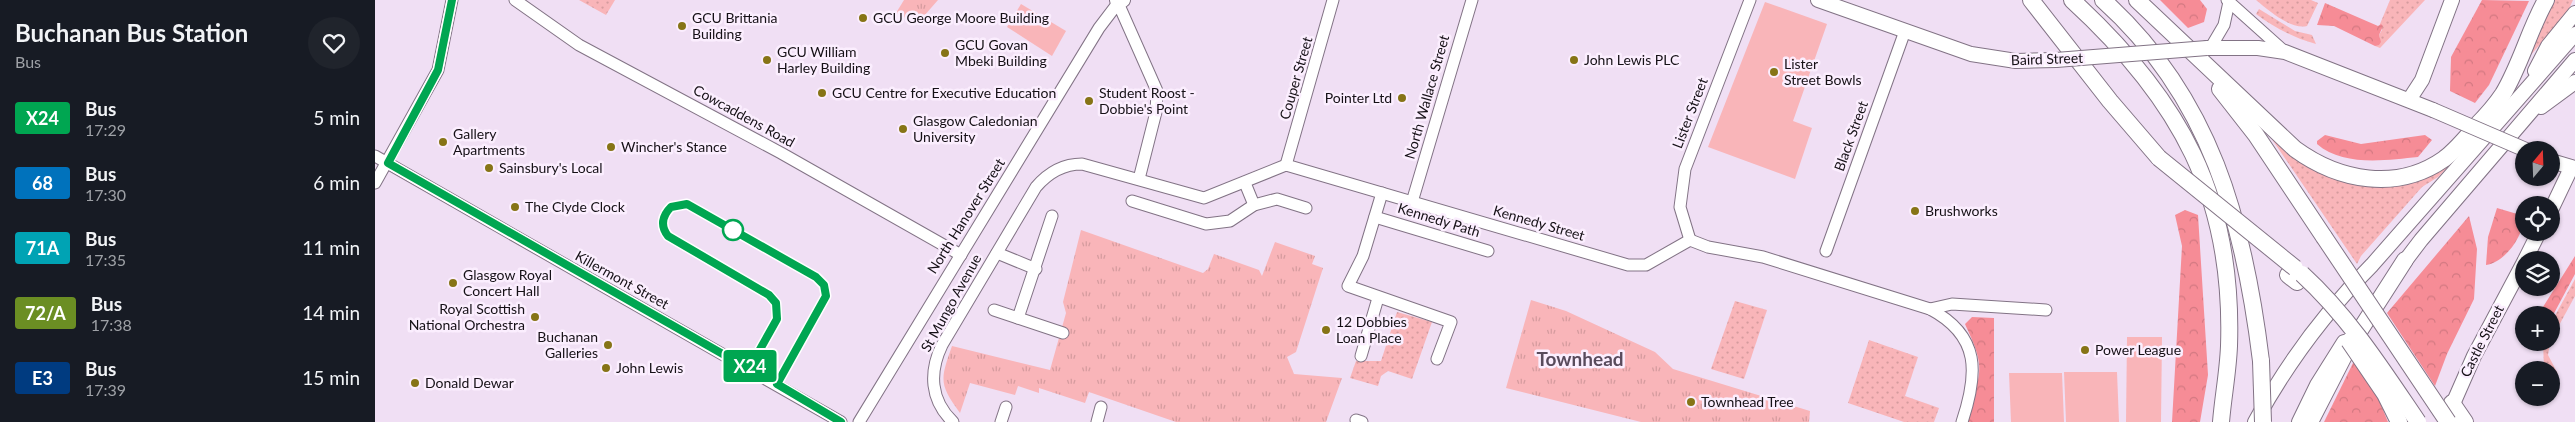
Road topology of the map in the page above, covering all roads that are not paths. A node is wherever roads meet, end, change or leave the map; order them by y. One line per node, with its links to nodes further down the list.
1 (452, 0): 28 (street)
2 (515, 0): 47 (street, Cowcaddens Road)
3 (1333, 0): 30 (street, Couper Street)
4 (1472, 0): 38 (street, North Wallace Street)
5 (1750, 0): 43 (street, Lister Street)
6 (1818, 0): 17 (main road, Baird Street)
7 (2031, 0): 50 (highway, bridge)
8 (2072, 0): 69 (highway)
9 (2103, 0): 71 (highway, bridge)
10 (2137, 0): 16 (highway)
11 (2546, 0): 16 (highway)
12 (1120, 1): 32 (street); 47 (street, North Hanover Street)
13 (2228, 1): 19 (street); 20 (street)
14 (2451, 1): 24 (main road)
15 (2575, 13): 23 (main road)
16 (2161, 22): 76 (highway, bridge)
17 (1905, 31): 19 (main road, Baird Street, bridge); 44 (street, Black Street)
18 (2575, 34): 23 (main road)
19 (2209, 48): 20 (main road, Baird Street)
20 (2285, 52): 24 (main road, Baird Street)
21 (2575, 60): 25 (main road)
22 (2575, 82): 25 (main road)
23 (2525, 90): 70 (main road)
24 (2409, 100): 26 (main road, Baird Street, bridge)
25 (2519, 124): 48 (main road)
26 (2515, 145)
27 (375, 156): 28 (street, Killermont Street)
28 (388, 163): 33 (street); 63 (street, Killermont Street)
29 (2560, 164): 31 (main road)
30 (1286, 165): 34 (street); 35 (street, Kennedy Street)
31 (2573, 168): 36 (main road)
32 (1139, 179): 34 (street); 46 (street, St Mungo Avenue)
33 (375, 183)
34 (1245, 183): 39 (street)
35 (1382, 193): 38 (street, Kennedy Street); 42 (street, Kennedy Path)
36 (2559, 196)
37 (1132, 201): 39 (street)
38 (1412, 202): 43 (street, Kennedy Street)
39 (1254, 205): 40 (street)
40 (1306, 208)
41 (1052, 216): 49 (street)
42 (1375, 217): 45 (street, Kennedy Path); 52 (street)
43 (1690, 240): 53 (street)
44 (1826, 250)
45 (1488, 251)
46 (997, 253): 49 (street, St Mungo Avenue); 65 (street, St Mungo Avenue)
47 (961, 255): 64 (street, North Hanover Street)
48 (2405, 260): 72 (main road); 73 (highway)
49 (1036, 269): 56 (street)
50 (2295, 275): 74 (highway, bridge); 75 (highway, bridge)
51 (2515, 278): 60 (main road, Castle Street)
52 (1378, 298): 58 (street); 59 (street)
53 (1930, 309): 55 (street); 68 (street)
54 (994, 310): 56 (street)
55 (2046, 310)
56 (1018, 318): 57 (street)
57 (1063, 333)
58 (1361, 356)
59 (1437, 360)
60 (2452, 404): 76 (main road, Castle Street); 77 (highway)
61 (1101, 407): 67 (street)
62 (1006, 408): 66 (street)
63 (841, 422)
64 (859, 422)
65 (953, 422)
66 (1001, 422)
67 (1097, 422)
68 (1962, 422)
69 (2221, 422)
70 (2255, 422)
71 (2263, 422)
72 (2299, 422)
73 (2311, 422)
74 (2399, 422)
75 (2418, 422)
76 (2447, 422)
77 (2465, 422)

